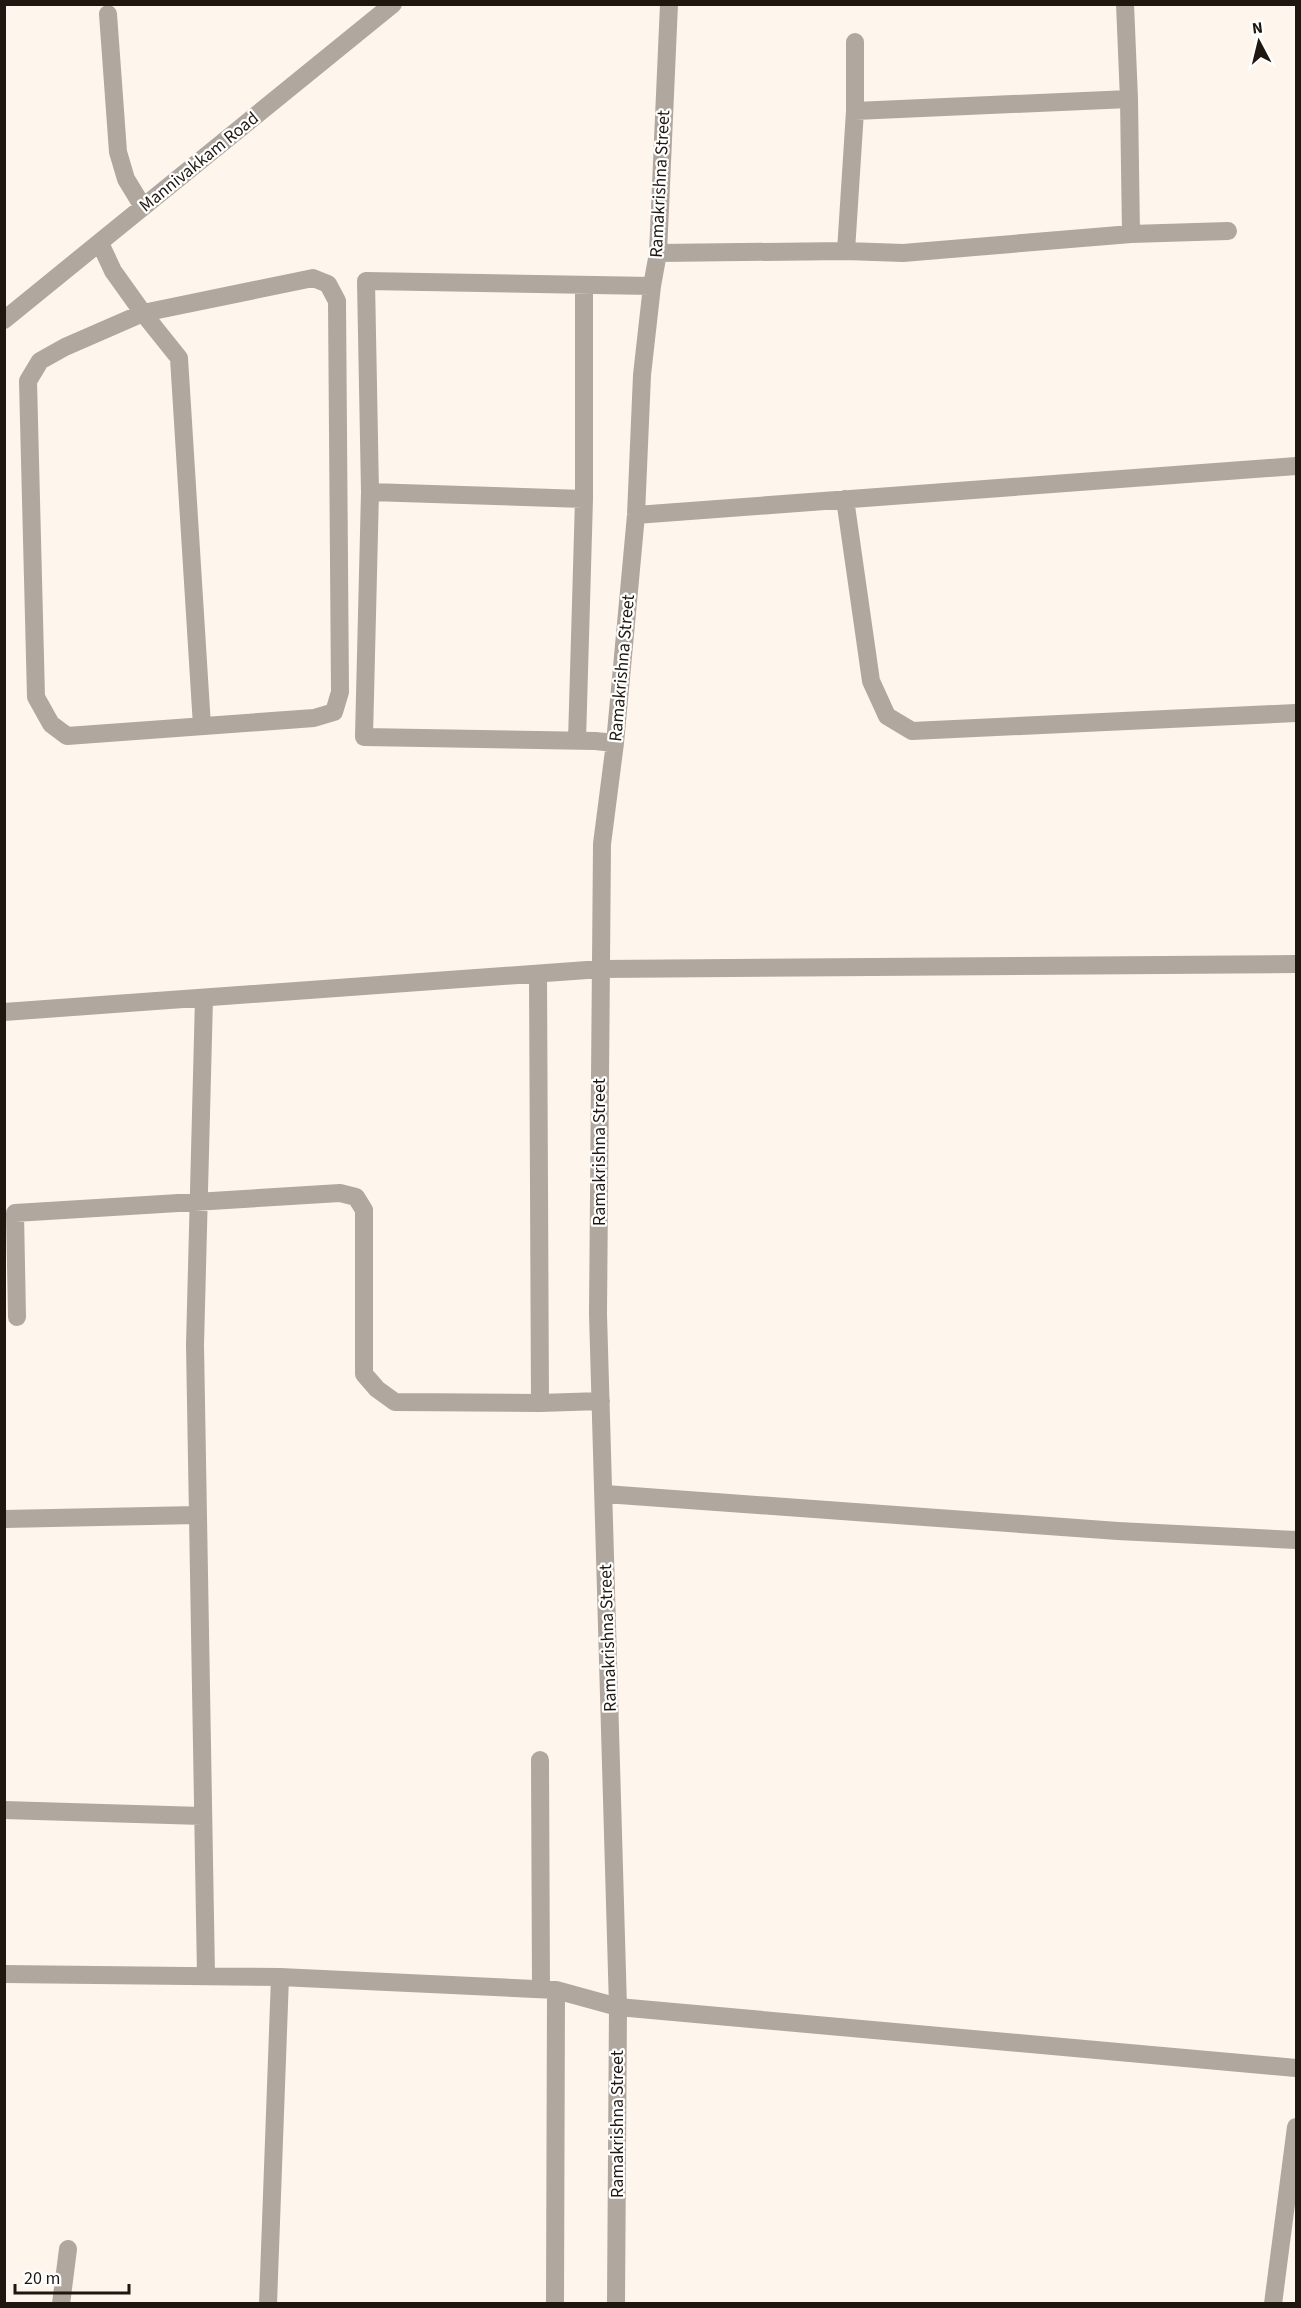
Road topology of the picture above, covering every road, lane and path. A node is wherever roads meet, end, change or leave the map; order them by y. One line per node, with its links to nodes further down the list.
1 (393, 4): 8 (street, Mannivakkam Road)
2 (669, 4): 13 (street, Ramakrishna Street)
3 (1125, 4): 6 (street)
4 (108, 14): 8 (street)
5 (855, 42): 7 (street)
6 (1129, 99): 7 (street); 10 (street)
7 (855, 111): 12 (street)
8 (143, 207): 11 (street, Mannivakkam Road)
9 (1228, 231): 10 (street)
10 (1131, 234): 12 (street)
11 (100, 243): 16 (street); 17 (street, Mannivakkam Road)
12 (846, 251): 13 (street)
13 (658, 253): 15 (street, Ramakrishna Street)
14 (585, 285): 15 (street); 19 (street); 20 (street)
15 (652, 285): 22 (street, Ramakrishna Street)
16 (143, 313): 24 (street); 24 (street); 24 (street)
17 (4, 320)
18 (1296, 466): 21 (street)
19 (370, 492): 20 (street); 25 (street)
20 (584, 499): 25 (street)
21 (844, 499): 22 (street); 23 (street)
22 (636, 515): 26 (street, Ramakrishna Street)
23 (1296, 713)
24 (202, 726)
25 (577, 741): 26 (street)
26 (615, 743): 28 (street, Ramakrishna Street)
27 (1296, 964): 28 (street)
28 (601, 969): 29 (street); 34 (street, Ramakrishna Street)
29 (538, 974): 30 (street); 35 (street)
30 (204, 998): 31 (street); 32 (street)
31 (4, 1012)
32 (199, 1203): 33 (street); 35 (street); 37 (street)
33 (17, 1317)
34 (601, 1401): 35 (street); 36 (street, Ramakrishna Street)
35 (540, 1403)
36 (604, 1494): 39 (street); 47 (street, Ramakrishna Street)
37 (197, 1515): 38 (street); 42 (street)
38 (4, 1519)
39 (1296, 1540)
40 (540, 1760): 46 (street)
41 (4, 1810): 42 (street)
42 (202, 1816): 44 (street)
43 (4, 1974): 44 (street)
44 (206, 1975): 45 (street)
45 (280, 1977): 46 (street); 52 (street)
46 (549, 1990): 47 (street); 53 (street)
47 (618, 2007): 48 (street); 54 (street, Ramakrishna Street)
48 (1296, 2068)
49 (1296, 2127): 55 (street)
50 (68, 2249): 51 (street)
51 (61, 2304)
52 (268, 2304)
53 (555, 2304)
54 (616, 2304)
55 (1273, 2304)

